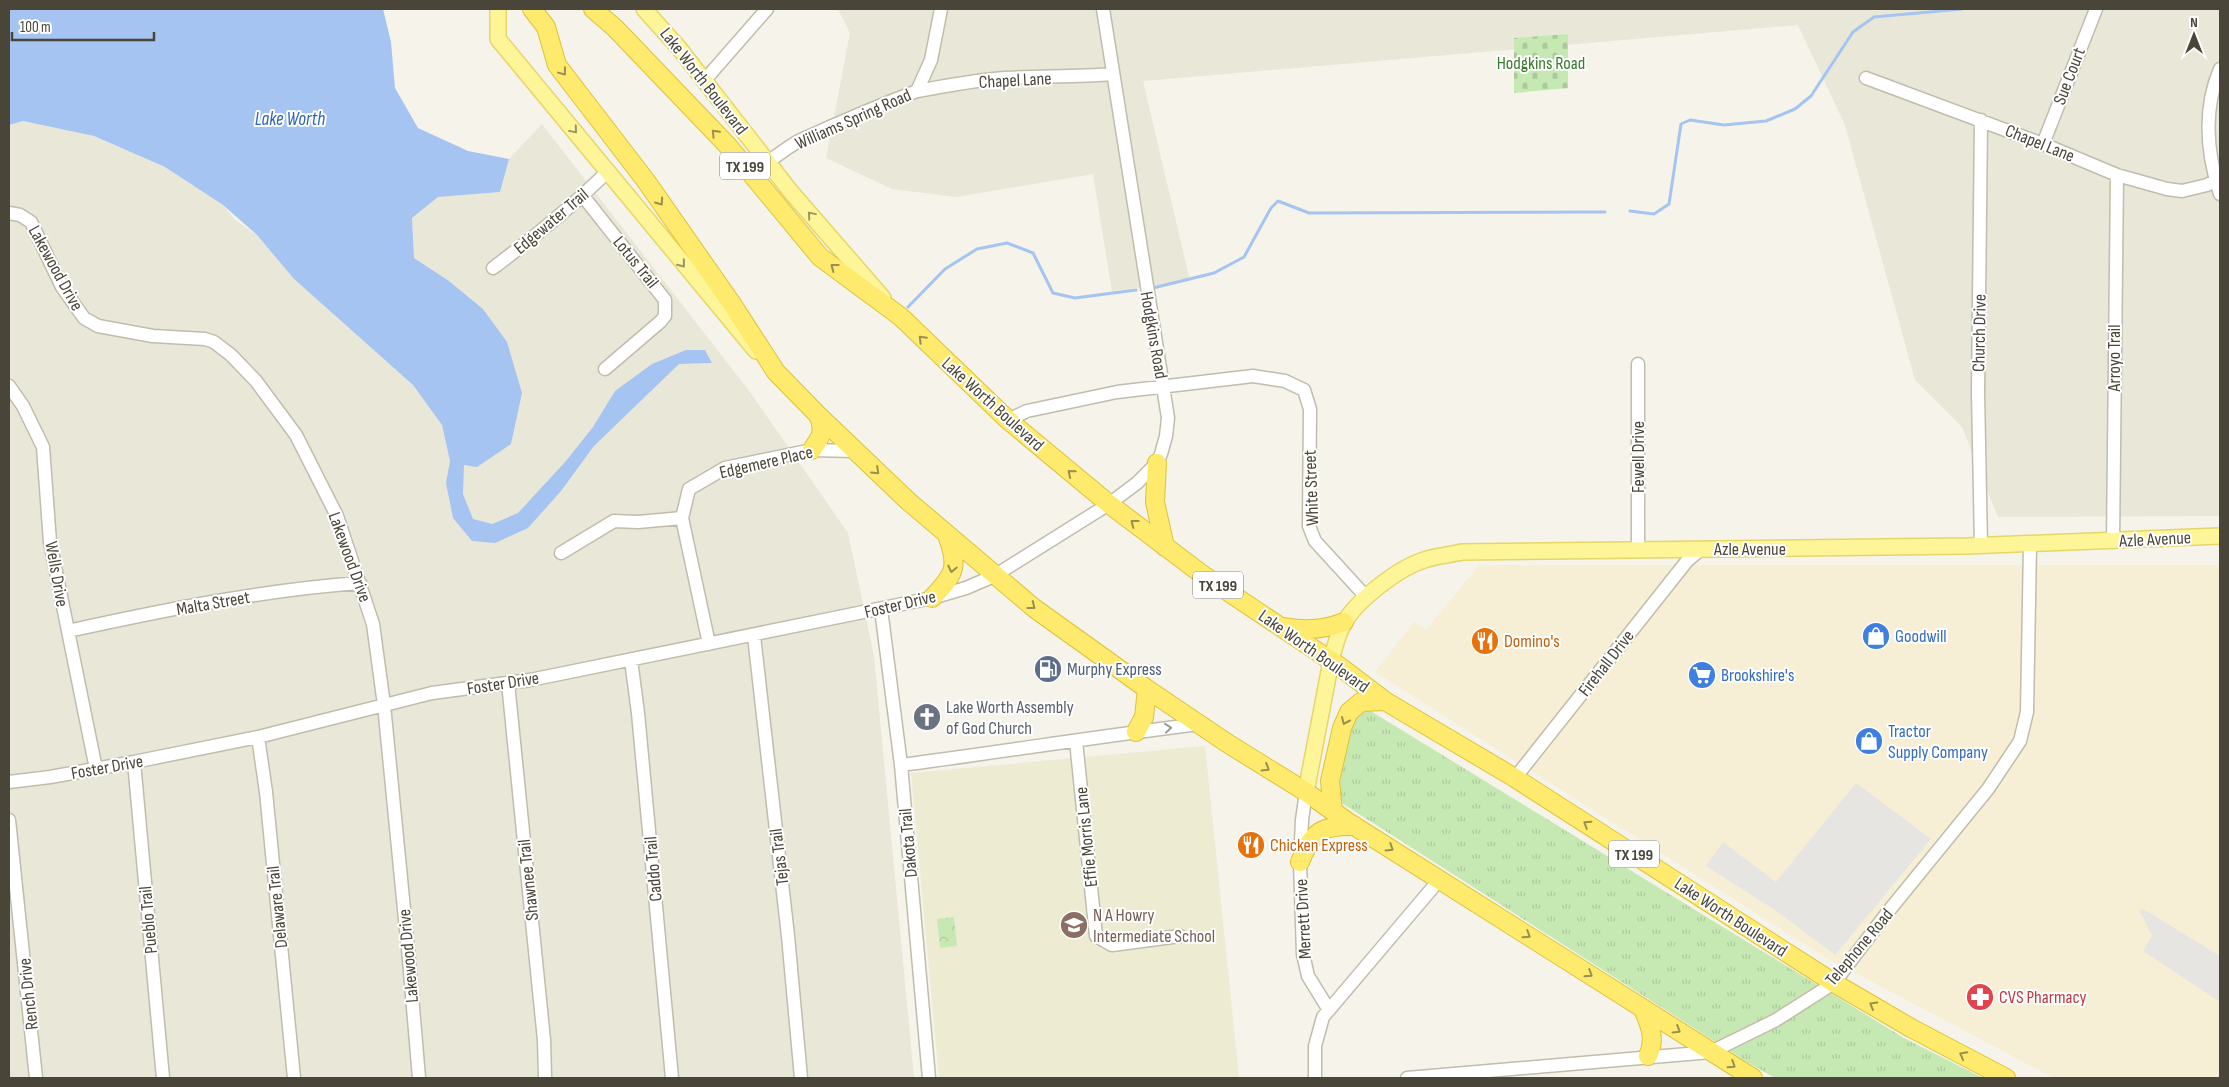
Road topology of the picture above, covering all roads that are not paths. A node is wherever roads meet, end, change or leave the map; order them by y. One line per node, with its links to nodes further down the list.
1 (498, 9): 17 (main road, one-way to 17)
2 (532, 9): 27 (highway, one-way to 27)
3 (593, 9): 24 (highway, TX 199, one-way to 3)
4 (644, 9): 12 (main road, Lake Worth Boulevard / TX 199)
5 (767, 9): 12 (street)
6 (940, 9): 13 (street, Williams Spring Road)
7 (1103, 9): 10 (street, Hodgkins Road)
8 (2096, 9): 15 (street, Sue Court)
9 (2220, 69): 19 (street)
10 (1113, 74): 13 (street, Chapel Lane); 29 (street, Hodgkins Road)
11 (1866, 78): 14 (street, Chapel Lane)
12 (704, 81): 16 (main road, Lake Worth Boulevard / TX 199)
13 (917, 91): 16 (street, Williams Spring Road)
14 (1981, 120): 15 (street, Chapel Lane); 41 (street, Church Drive)
15 (2043, 144): 18 (street, Chapel Lane)
16 (768, 162): 24 (main road, Lake Worth Boulevard / TX 199, one-way to 16)
17 (608, 171): 21 (street, Edgewater Trail); 27 (main road, one-way to 27)
18 (2117, 174): 19 (street, Chapel Lane); 39 (street, Arroyo Trail)
19 (2216, 180): 20 (street)
20 (2220, 194)
21 (583, 196): 23 (street, Edgewater Trail); 26 (street, Lotus Trail)
22 (9, 213): 47 (street, Lakewood Drive)
23 (493, 268)
24 (901, 318): 31 (highway, Lake Worth Boulevard / TX 199, one-way to 24)
25 (1638, 364): 43 (street, Fewell Drive)
26 (605, 369)
27 (776, 372): 30 (highway)
28 (9, 386): 53 (street, Wells Drive)
29 (1163, 386): 31 (street); 34 (street, Hodgkins Road); 49 (street, White Street)
30 (819, 416): 32 (highway); 33 (highway)
31 (1008, 420): 35 (highway, Lake Worth Boulevard / TX 199, one-way to 31)
32 (812, 450): 33 (street, Edgemere Place); 36 (street, Edgemere Place)
33 (855, 451): 37 (highway, one-way to 37)
34 (1157, 463): 35 (street, Hodgkins Road); 42 (highway)
35 (1109, 504): 42 (highway, Lake Worth Boulevard / TX 199, one-way to 35); 46 (street, Hodgkins Road)
36 (682, 518): 45 (street); 55 (street, Edgemere Place)
37 (947, 535): 46 (highway); 48 (highway, one-way to 48)
38 (2220, 536): 39 (main road, Azle Avenue)
39 (2113, 541): 40 (main road, Azle Avenue)
40 (2030, 544): 41 (main road, Azle Avenue); 78 (street, Telephone Road)
41 (1981, 546): 44 (main road, Azle Avenue)
42 (1165, 547): 52 (highway, Lake Worth Boulevard / TX 199)
43 (1638, 550): 44 (main road, Azle Avenue); 49 (main road, Azle Avenue)
44 (1700, 550): 69 (street, Firehall Drive)
45 (561, 553)
46 (994, 576): 48 (street, Foster Drive); 59 (highway, one-way to 59)
47 (360, 583): 53 (street, Malta Street); 61 (street, Lakewood Drive)
48 (932, 598): 50 (street, Foster Drive)
49 (1367, 598): 51 (main road, Azle Avenue)
50 (881, 609): 54 (street, Foster Drive); 67 (street, Dakota Trail)
51 (1344, 622): 52 (highway); 57 (main road, Azle Avenue)
52 (1278, 626): 57 (highway, Lake Worth Boulevard / TX 199)
53 (68, 631): 68 (street, Wells Drive)
54 (754, 636): 55 (street, Foster Drive); 90 (street, Tejas Trail)
55 (709, 644): 56 (street, Foster Drive)
56 (631, 660): 58 (street, Foster Drive); 89 (street, Caddo Trail)
57 (1331, 661): 60 (highway, Lake Worth Boulevard / TX 199); 71 (main road, Merrett Drive)
58 (508, 683): 61 (street, Foster Drive); 88 (street, Shawnee Trail)
59 (1147, 689): 62 (highway); 63 (highway)
60 (1385, 701): 69 (highway, Lake Worth Boulevard / TX 199); 72 (highway, one-way to 72)
61 (384, 705): 64 (street, Foster Drive); 87 (street, Lakewood Drive)
62 (1200, 724): 63 (street, one-way to 62); 71 (highway, one-way to 71)
63 (1136, 732): 65 (street)
64 (258, 737): 66 (street, Foster Drive); 86 (street, Delaware Trail)
65 (1076, 741): 67 (street); 77 (street, Effie Morris Lane)
66 (134, 762): 68 (street, Foster Drive); 85 (street, Pueblo Trail)
67 (901, 765): 91 (street, Dakota Trail)
68 (96, 769): 70 (street, Foster Drive)
69 (1515, 778): 78 (highway, Lake Worth Boulevard / TX 199, one-way to 69)
70 (9, 782)
71 (1306, 792): 72 (highway); 75 (street, Merrett Drive)
72 (1333, 811): 74 (highway)
73 (9, 820): 84 (street, Rench Drive)
74 (1355, 826): 75 (highway); 76 (highway, one-way to 76)
75 (1300, 862): 80 (street, Merrett Drive)
76 (1440, 879): 79 (highway, one-way to 79); 80 (street)
77 (1180, 936)
78 (1834, 983): 81 (street, Telephone Road); 95 (highway, Lake Worth Boulevard / TX 199, one-way to 78)
79 (1643, 1009): 81 (highway, one-way to 81); 82 (highway)
80 (1329, 1010): 92 (street)
81 (1711, 1052): 82 (street, Telephone Road); 94 (highway, one-way to 94)
82 (1648, 1056): 83 (street, Telephone Road)
83 (1477, 1075): 93 (street, Telephone Road)
84 (36, 1078)
85 (163, 1078)
86 (294, 1078)
87 (419, 1078)
88 (546, 1078)
89 (672, 1078)
90 (801, 1078)
91 (928, 1078)
92 (1316, 1078)
93 (1407, 1078)
94 (1753, 1078)
95 (2006, 1078)

